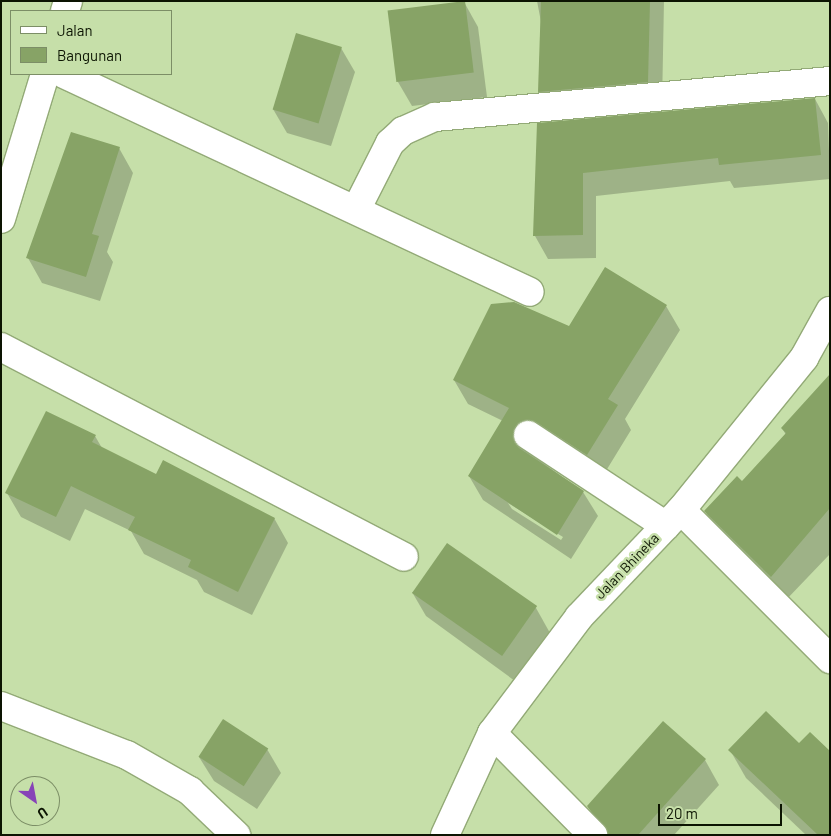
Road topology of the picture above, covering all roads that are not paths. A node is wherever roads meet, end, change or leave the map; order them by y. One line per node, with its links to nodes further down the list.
1 (45, 75): 5 (street)
2 (66, 75): 4 (street)
3 (830, 81): 4 (street)
4 (357, 208): 6 (street)
5 (1, 219)
6 (530, 292)
7 (830, 311): 10 (street, Jalan Bhineka)
8 (1, 347): 11 (street)
9 (528, 435): 10 (street)
10 (674, 518): 12 (street); 14 (street, Jalan Bhineka)
11 (404, 558)
12 (830, 659)
13 (1, 706): 15 (street)
14 (492, 734): 16 (street, Jalan Bhineka); 17 (street)
15 (236, 835)
16 (445, 835)
17 (593, 835)

